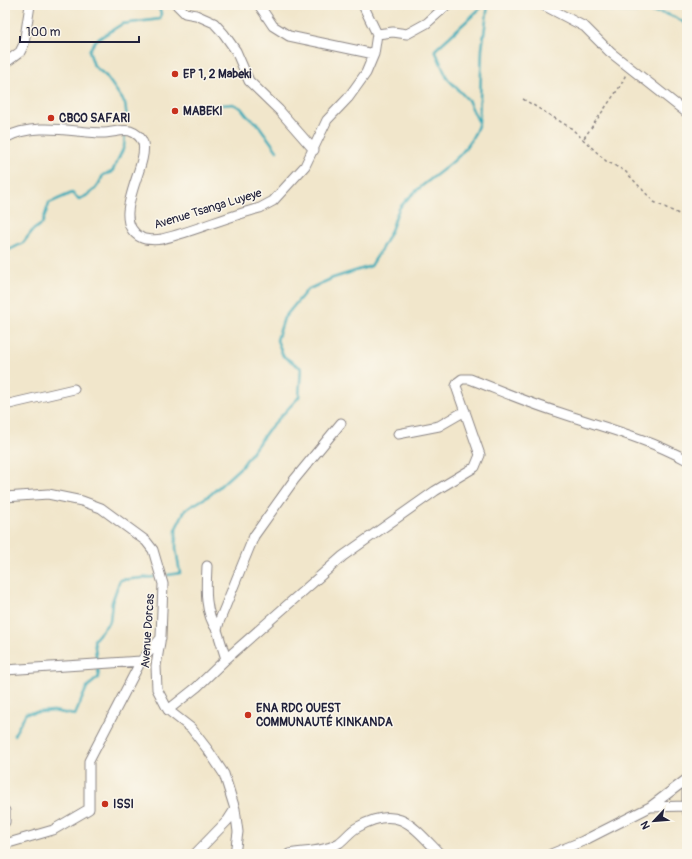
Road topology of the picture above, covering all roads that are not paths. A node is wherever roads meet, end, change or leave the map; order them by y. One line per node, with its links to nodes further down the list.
1 (30, 5): 9 (street)
2 (177, 5): 12 (street)
3 (258, 5): 8 (street)
4 (363, 5): 7 (street)
5 (447, 5): 7 (street)
6 (542, 5): 10 (street)
7 (377, 34): 8 (street, Avenue Tsanga Luyeye)
8 (374, 54): 12 (street, Avenue Tsanga Luyeye)
9 (5, 64)
10 (687, 114)
11 (5, 138): 12 (street, Avenue Tsanga Luyeye)
12 (314, 150)
13 (74, 389): 14 (street)
14 (5, 404)
15 (465, 412): 17 (street); 18 (street); 23 (street)
16 (341, 423): 21 (street)
17 (398, 434)
18 (687, 460)
19 (6, 495): 22 (street, Avenue Dorcas)
20 (207, 566): 21 (street)
21 (217, 630): 23 (street)
22 (162, 636): 24 (street); 26 (street, Avenue Dorcas)
23 (226, 658): 26 (street)
24 (141, 661): 25 (street); 35 (street)
25 (5, 670)
26 (168, 710): 31 (street)
27 (687, 779): 29 (street)
28 (687, 792): 30 (street)
29 (650, 806): 30 (street); 40 (street)
30 (686, 806): 32 (street)
31 (235, 809): 36 (street); 37 (street)
32 (687, 810)
33 (5, 811): 34 (street)
34 (5, 822)
35 (5, 844)
36 (195, 854)
37 (234, 854)
38 (289, 854): 39 (street)
39 (440, 854)
40 (551, 854)

